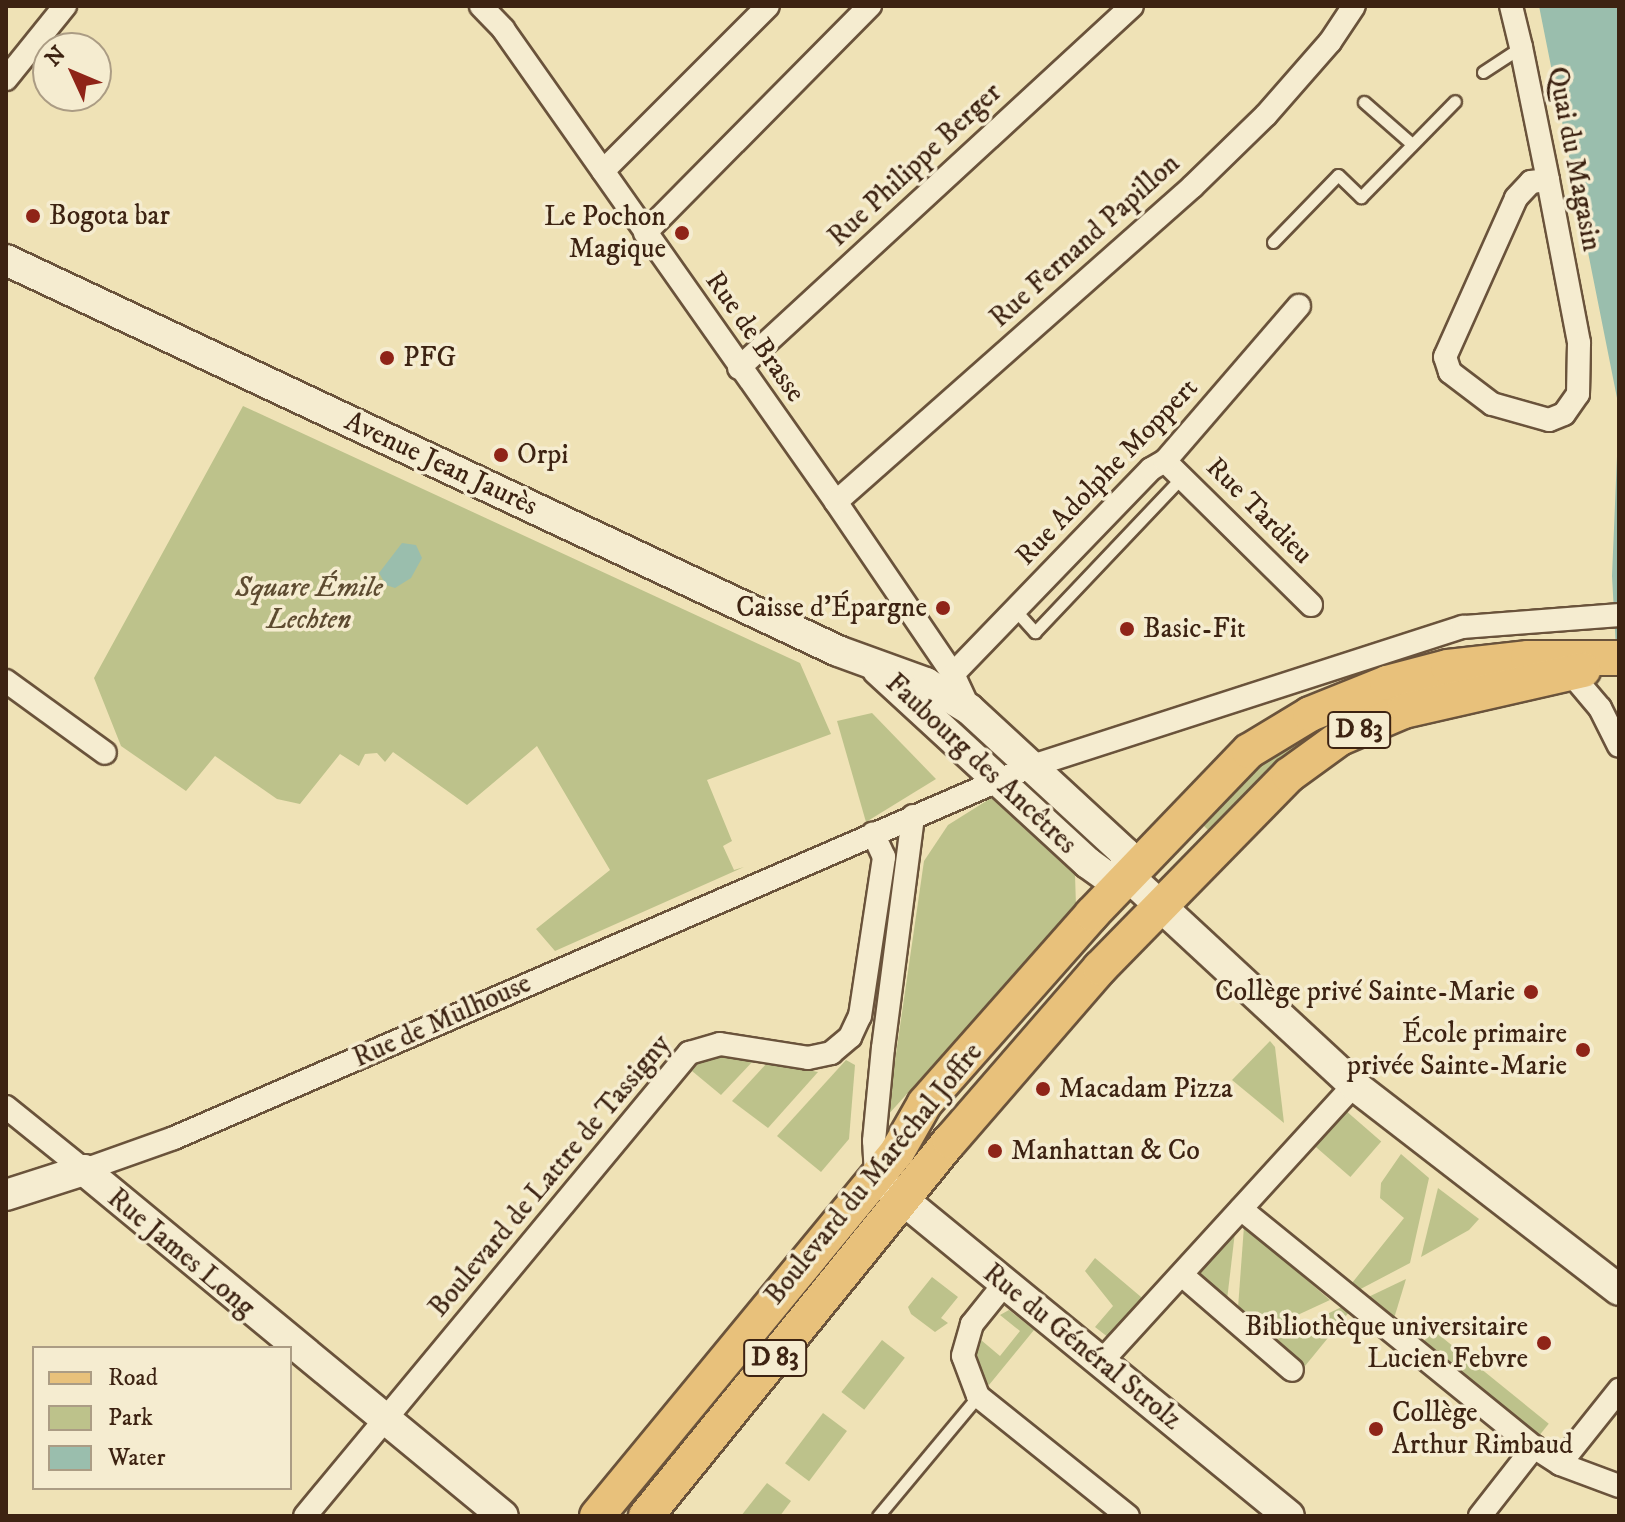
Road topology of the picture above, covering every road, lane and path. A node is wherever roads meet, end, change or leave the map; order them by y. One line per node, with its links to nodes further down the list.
1 (65, 6): 10 (street)
2 (481, 6): 14 (street, Rue de Brasse)
3 (768, 6): 14 (street)
4 (870, 6): 16 (street)
5 (1132, 6): 20 (street, Rue Philippe Berger)
6 (1354, 6): 23 (street, Rue Fernand Papillon)
7 (1511, 6): 8 (street, Quai du Magasin)
8 (1521, 47): 9 (lane); 15 (street, Quai du Magasin)
9 (1483, 72)
10 (6, 79)
11 (1455, 101): 13 (lane)
12 (1364, 102): 13 (lane)
13 (1412, 144): 17 (lane)
14 (603, 171): 16 (street, Rue de Brasse)
15 (1548, 180): 15 (street, Quai du Magasin)
16 (645, 233): 20 (street, Rue de Brasse)
17 (1273, 242)
18 (6, 260): 28 (main road, Avenue Jean Jaurès)
19 (1299, 306): 21 (street, Rue Adolphe Moppert)
20 (739, 368): 23 (street, Rue de Brasse)
21 (1165, 461): 22 (street, Rue Tardieu); 25 (street, Rue Adolphe Moppert)
22 (1182, 477): 24 (street, Rue Tardieu); 25 (lane)
23 (836, 502): 29 (street, Rue de Brasse)
24 (1311, 605)
25 (1015, 610): 29 (street, Rue Adolphe Moppert)
26 (1616, 615): 35 (street, Rue de Mulhouse)
27 (1616, 659): 30 (main road, D 83); 39 (main road, D 83)
28 (877, 669): 32 (main road, Faubourg des Ancêtres); 36 (main road, Faubourg des Ancêtres)
29 (953, 674): 32 (street, Rue de Brasse)
30 (1572, 675): 33 (street); 40 (main road, D 83)
31 (6, 681): 34 (street)
32 (969, 709): 35 (main road, Faubourg des Ancêtres)
33 (1619, 746)
34 (105, 753)
35 (1032, 766): 36 (street, Rue de Mulhouse); 39 (main road, Faubourg des Ancêtres)
36 (998, 780): 37 (street, Rue de Mulhouse); 39 (main road, Faubourg des Ancêtres)
37 (913, 816): 38 (street, Rue de Mulhouse); 44 (street)
38 (873, 833): 43 (street, Rue de Mulhouse); 55 (street, Boulevard de Lattre de Tassigny)
39 (1128, 876): 40 (main road, Faubourg des Ancêtres); 44 (main road, Boulevard du Maréchal Joffre / D 83)
40 (1162, 904): 41 (main road, Faubourg des Ancêtres); 46 (main road, Boulevard du Maréchal Joffre / D 83)
41 (1354, 1085): 47 (street); 50 (main road, Faubourg des Ancêtres)
42 (6, 1107): 43 (street)
43 (84, 1170): 45 (main road, Rue de Mulhouse); 55 (main road, Rue James Long)
44 (876, 1177): 46 (main road, Rue du Général Strolz); 61 (main road, Boulevard du Maréchal Joffre / D 83)
45 (6, 1195)
46 (904, 1201): 49 (main road, Rue du Général Strolz); 62 (main road, Boulevard du Maréchal Joffre / D 83)
47 (1241, 1209): 48 (street); 56 (street)
48 (1182, 1275): 51 (street); 52 (street)
49 (1005, 1283): 51 (main road, Rue du Général Strolz); 54 (street)
50 (1619, 1290)
51 (1101, 1362): 65 (main road, Rue du Général Strolz)
52 (1292, 1370)
53 (1619, 1390): 57 (street)
54 (978, 1396): 63 (lane); 64 (street)
55 (384, 1421): 59 (street, Boulevard de Lattre de Tassigny); 60 (main road, Rue James Long)
56 (1534, 1447): 57 (street); 66 (street)
57 (1560, 1464): 58 (street)
58 (1619, 1486)
59 (305, 1516)
60 (503, 1516)
61 (597, 1516)
62 (646, 1516)
63 (878, 1516)
64 (1128, 1516)
65 (1289, 1516)
66 (1480, 1516)

